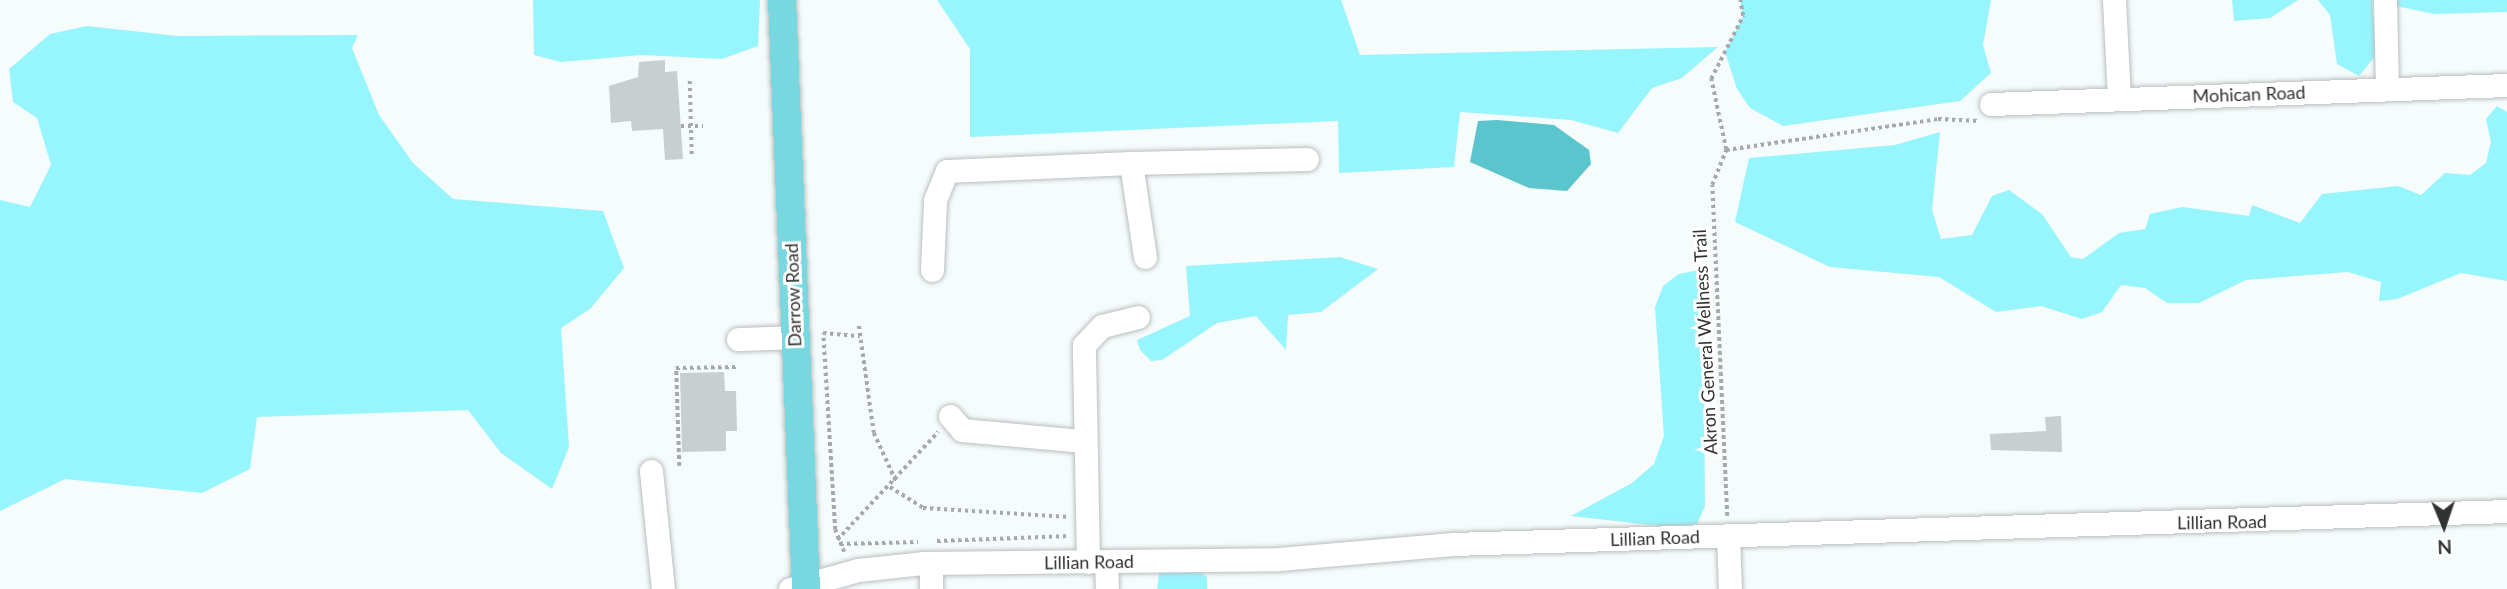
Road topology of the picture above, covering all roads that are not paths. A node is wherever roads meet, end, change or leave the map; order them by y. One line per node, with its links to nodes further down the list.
1 (782, 0): 13 (main road, Darrow Road)
2 (2114, 0): 6 (street)
3 (2385, 0): 5 (street)
4 (2507, 85): 5 (street, Mohican Road)
5 (2387, 89): 6 (street, Mohican Road)
6 (2119, 99): 7 (street, Mohican Road)
7 (1992, 104)
8 (1307, 159): 9 (street)
9 (1132, 163): 10 (street); 11 (street)
10 (1145, 257)
11 (932, 270)
12 (1138, 317): 16 (street)
13 (794, 338): 14 (street); 22 (main road, Darrow Road)
14 (738, 339)
15 (951, 421): 16 (street)
16 (1084, 441): 20 (street)
17 (651, 471): 23 (street)
18 (2507, 511): 19 (street, Lillian Road)
19 (1728, 535): 20 (street, Lillian Road); 26 (street)
20 (1097, 562): 21 (street, Lillian Road); 25 (street)
21 (931, 563): 22 (street, Lillian Road); 24 (street)
22 (801, 588)
23 (663, 589)
24 (931, 589)
25 (1107, 589)
26 (1730, 589)

